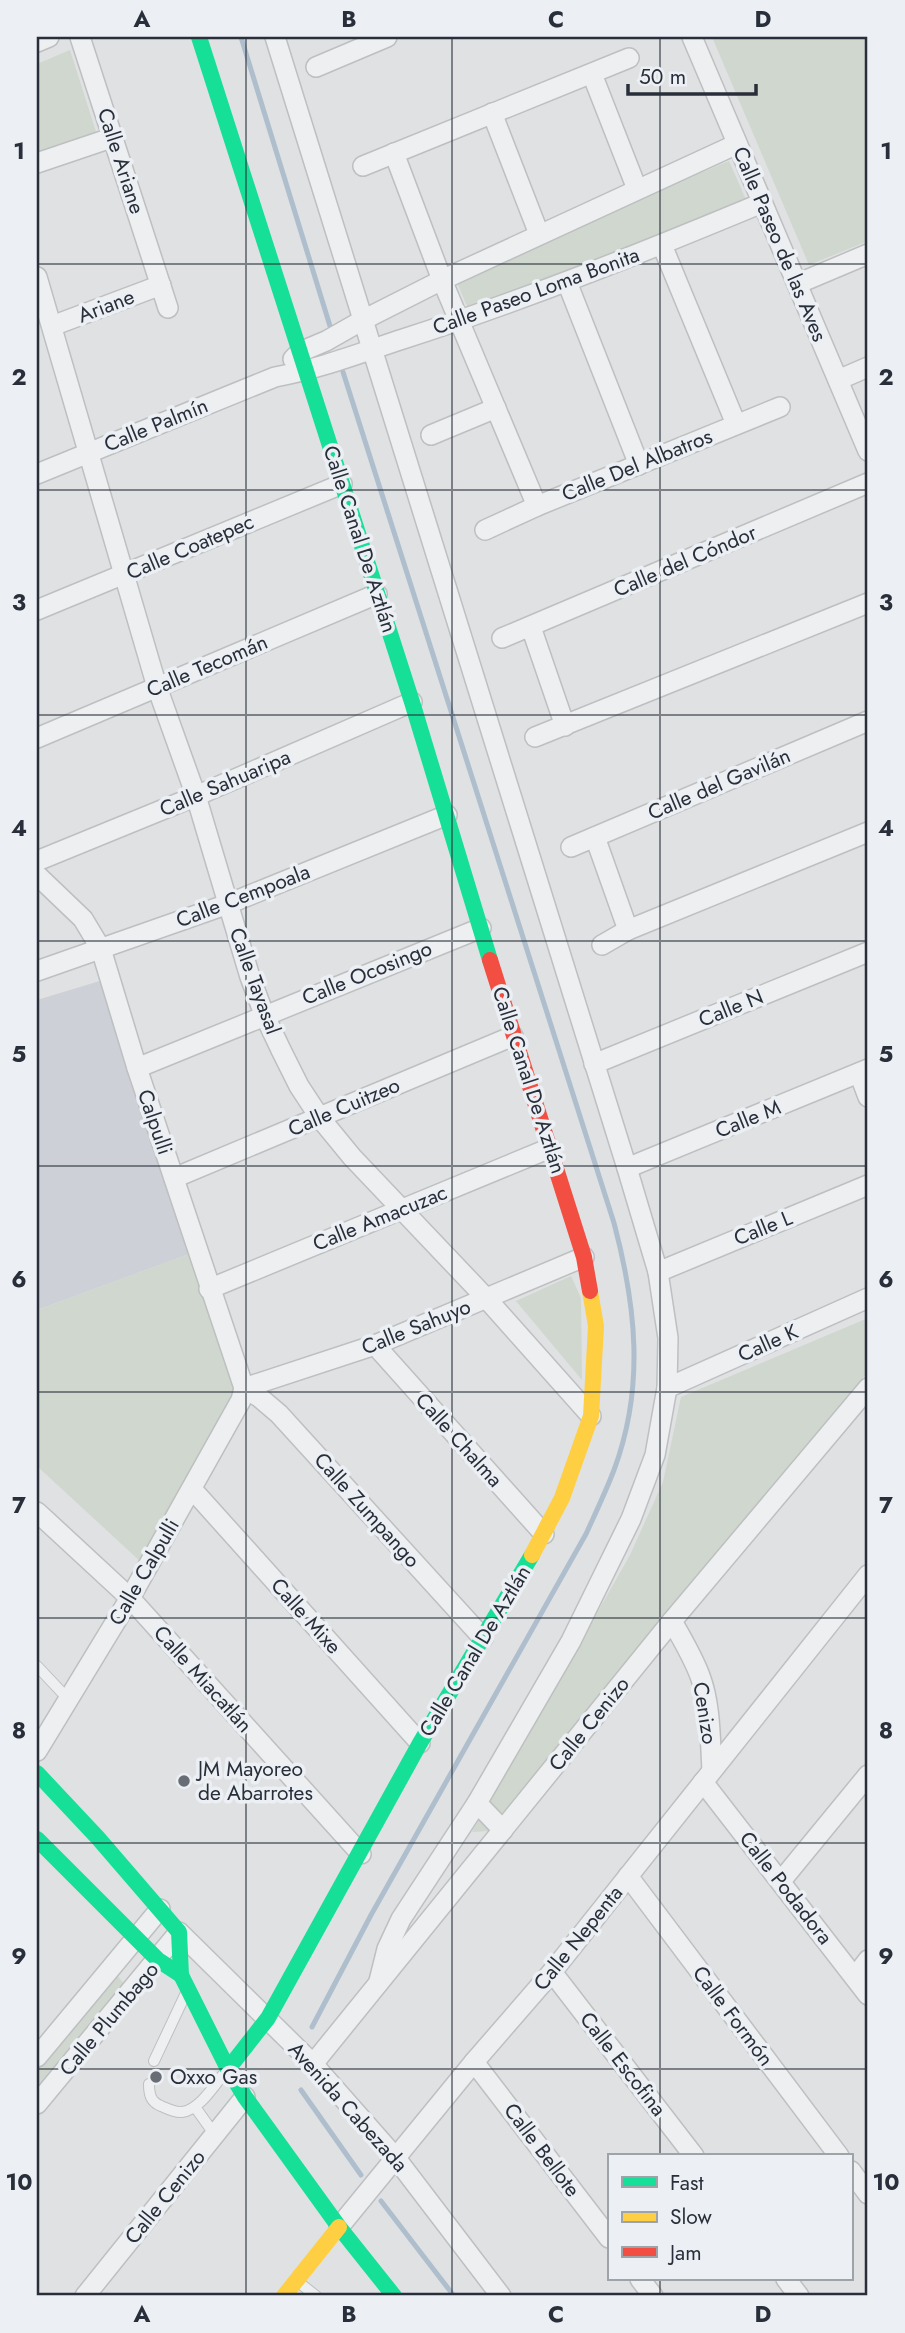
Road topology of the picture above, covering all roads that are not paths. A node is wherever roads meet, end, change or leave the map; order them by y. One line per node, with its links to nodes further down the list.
1 (49, 37): 7 (street)
2 (80, 37): 13 (street, Calle Ariane)
3 (199, 37): 33 (street, Calle Canal De Aztlán)
4 (275, 37): 29 (street)
5 (387, 37): 8 (street)
6 (692, 37): 14 (street, Calle Paseo de las Aves)
7 (37, 41)
8 (353, 43): 10 (street)
9 (629, 58): 11 (street)
10 (316, 66)
11 (592, 74): 12 (street); 18 (street)
12 (492, 113): 15 (street); 20 (street)
13 (114, 137): 16 (street); 27 (street, Calle Ariane)
14 (737, 144): 18 (street, Calle Paseo Loma Bonita); 19 (street, Calle Paseo de las Aves)
15 (394, 153): 17 (street); 24 (street, Calle Del Albatros)
16 (37, 163)
17 (363, 166)
18 (638, 189): 20 (street, Calle Paseo Loma Bonita)
19 (762, 203): 21 (street, Calle Paseo Loma Bonita); 26 (street, Calle Paseo de las Aves)
20 (539, 234): 24 (street, Calle Paseo Loma Bonita)
21 (662, 244): 25 (street, Calle Paseo Loma Bonita); 40 (street)
22 (868, 254): 26 (street)
23 (37, 277): 31 (street, Calle Tayasal)
24 (442, 280): 29 (street, Calle Paseo Loma Bonita); 30 (street, Calle Del Albatros)
25 (567, 282): 30 (street, Calle Paseo Loma Bonita); 44 (street)
26 (797, 284): 37 (street, Calle Paseo de las Aves)
27 (161, 285): 28 (street, Calle Ariane); 31 (street, Ariane)
28 (168, 308)
29 (363, 320): 32 (street); 33 (street, Calle Paseo Loma Bonita)
30 (460, 321): 32 (street, Calle Paseo Loma Bonita); 39 (street, Calle Del Albatros)
31 (52, 326): 43 (street, Calle Tayasal)
32 (372, 349): 35 (street, Calle Paseo Loma Bonita); 78 (street)
33 (300, 352): 35 (street, Calle Canal De Aztlán); 36 (street, Calle Palmín)
34 (868, 367): 37 (street)
35 (306, 371): 36 (street, Calle Palmín); 47 (street, Calle Canal De Aztlán)
36 (275, 377): 43 (street, Calle Palmín)
37 (838, 380): 42 (street, Calle Paseo de las Aves)
38 (780, 407): 40 (street, Calle Del Albatros)
39 (496, 408): 41 (street); 48 (street, Calle Del Albatros)
40 (736, 424): 44 (street, Calle Del Albatros)
41 (431, 435)
42 (868, 451)
43 (89, 452): 45 (street, Calle Palmín); 50 (street, Calle Tayasal)
44 (639, 465): 48 (street, Calle Del Albatros)
45 (37, 474)
46 (868, 483): 54 (street, Calle del Cóndor)
47 (342, 484): 50 (street, Calle Coatepec); 51 (street, Calle Canal De Aztlán)
48 (537, 506): 49 (street, Calle Del Albatros)
49 (485, 530)
50 (123, 575): 53 (street, Calle Coatepec); 56 (street, Calle Tayasal)
51 (377, 594): 56 (street, Calle Tecomán); 57 (street, Calle Canal De Aztlán)
52 (868, 603): 59 (street)
53 (37, 610)
54 (531, 627): 55 (street, Calle del Cóndor); 59 (street)
55 (502, 638)
56 (157, 687): 61 (street, Calle Tecomán); 62 (street, Calle Tayasal)
57 (412, 702): 62 (street, Calle Sahuaripa); 63 (street, Calle Canal De Aztlán)
58 (868, 721): 65 (street, Calle del Gavilán)
59 (565, 726): 60 (street)
60 (536, 737)
61 (37, 738)
62 (196, 796): 67 (street, Calle Sahuaripa); 69 (street, Calle Tayasal)
63 (447, 815): 69 (street, Calle Cempoala); 70 (street, Calle Canal De Aztlán)
64 (868, 832): 71 (street)
65 (595, 837): 66 (street, Calle del Gavilán); 71 (street)
66 (570, 847)
67 (37, 861)
68 (37, 875): 73 (street, Calpulli)
69 (228, 904): 73 (street, Calle Cempoala); 76 (street, Calle Tayasal)
70 (481, 928): 76 (street, Calle Ocosingo); 77 (street, Calle Canal De Aztlán)
71 (628, 930): 72 (street)
72 (602, 945)
73 (101, 948): 75 (street, Calle Cempoala); 79 (street, Calpulli)
74 (868, 952): 78 (street, Calle N)
75 (37, 971)
76 (264, 1014): 79 (street, Calle Ocosingo); 82 (street, Calle Tayasal)
77 (513, 1036): 82 (street, Calle Cuitzeo); 83 (street, Calle Canal De Aztlán)
78 (594, 1064): 84 (street)
79 (137, 1068): 85 (street, Calpulli)
80 (863, 1071): 81 (street); 84 (street, Calle M)
81 (868, 1097)
82 (320, 1118): 85 (street, Calle Cuitzeo); 87 (street, Calle Tayasal)
83 (550, 1148): 87 (street, Calle Amacuzac); 88 (street, Calle Canal De Aztlán)
84 (627, 1168): 89 (street)
85 (174, 1178): 90 (street, Calpulli)
86 (868, 1185): 89 (street, Calle L)
87 (403, 1209): 90 (street, Calle Amacuzac); 91 (street, Calle Tayasal)
88 (584, 1257): 91 (street, Calle Sahuyo); 97 (street, Calle Canal De Aztlán)
89 (658, 1272): 95 (street)
90 (209, 1289): 94 (street, Calpulli)
91 (486, 1298): 93 (street, Calle Sahuyo); 97 (street, Calle Tayasal)
92 (868, 1298): 95 (street, Calle K)
93 (375, 1345): 94 (street, Calle Sahuyo); 100 (street, Calle Chalma)
94 (244, 1388): 98 (street, Calle Calpulli); 104 (street, Calle Zumpango)
95 (667, 1388): 112 (street)
96 (868, 1388): 103 (street, Calle Cenizo)
97 (591, 1416): 100 (street, Calle Canal De Aztlán)
98 (191, 1489): 102 (street, Calle Calpulli); 107 (street, Calle Mixe)
99 (37, 1512): 102 (street, Calle Miacatlán)
100 (544, 1534): 104 (street, Calle Canal De Aztlán)
101 (868, 1575): 111 (street, Calle Nepenta)
102 (130, 1598): 106 (street, Calle Calpulli); 115 (street, Calle Miacatlán)
103 (672, 1621): 111 (street, Cenizo); 113 (street, Calle Cenizo)
104 (483, 1638): 107 (street, Calle Canal De Aztlán)
105 (37, 1665): 106 (lane)
106 (69, 1700): 108 (street, Calle Calpulli)
107 (420, 1743): 115 (street, Calle Canal De Aztlán)
108 (37, 1751)
109 (37, 1773): 118 (street, Avenida Cabezada)
110 (868, 1775): 117 (street)
111 (708, 1776): 116 (street, Calle Nepenta); 117 (street, Calle Podadora)
112 (477, 1802): 113 (street); 125 (street)
113 (503, 1830): 125 (street, Calle Cenizo)
114 (37, 1839): 120 (street)
115 (361, 1854): 128 (street, Calle Canal De Aztlán)
116 (628, 1876): 123 (street, Calle Nepenta); 140 (street, Calle Formón)
117 (781, 1881): 124 (street, Calle Podadora)
118 (160, 1909): 119 (street, Avenida Cabezada); 120 (street, Calle Plumbago)
119 (180, 1933): 121 (street, Calle Plumbago); 126 (street); 128 (street, Avenida Cabezada)
120 (136, 1938): 121 (street); 129 (street, Calle Plumbago)
121 (158, 1960): 126 (street); 136 (street, Calle Plumbago)
122 (868, 1960): 124 (street)
123 (552, 1972): 131 (street, Calle Nepenta); 139 (street, Calle Escofina)
124 (855, 1977): 127 (street, Calle Podadora)
125 (379, 1981): 132 (street, Calle Cenizo)
126 (184, 1982): 130 (lane); 133 (street)
127 (868, 1995)
128 (268, 2018): 132 (street, Avenida Cabezada); 133 (street, Calle Canal De Aztlán)
129 (37, 2057)
130 (154, 2061)
131 (474, 2062): 141 (street, Calle Nepenta); 145 (street, Calle Bellote)
132 (313, 2064): 141 (street, Avenida Cabezada)
133 (228, 2069): 135 (street); 137 (lane)
134 (149, 2084): 137 (lane)
135 (245, 2098): 138 (street, Calle Cenizo); 144 (street)
136 (37, 2104)
137 (195, 2107): 138 (lane)
138 (215, 2135): 149 (street, Calle Cenizo)
139 (692, 2154)
140 (837, 2154)
141 (395, 2158): 144 (street, Calle Nepenta); 153 (street, Avenida Cabezada)
142 (852, 2172): 143 (street)
143 (868, 2194)
144 (339, 2227): 148 (street, Calle Nepenta); 152 (street)
145 (608, 2237)
146 (641, 2280): 154 (street)
147 (787, 2280): 155 (street)
148 (296, 2281): 150 (street, Calle Nepenta); 151 (lane)
149 (85, 2296)
150 (284, 2296)
151 (316, 2296)
152 (394, 2296)
153 (501, 2296)
154 (653, 2296)
155 (799, 2296)

